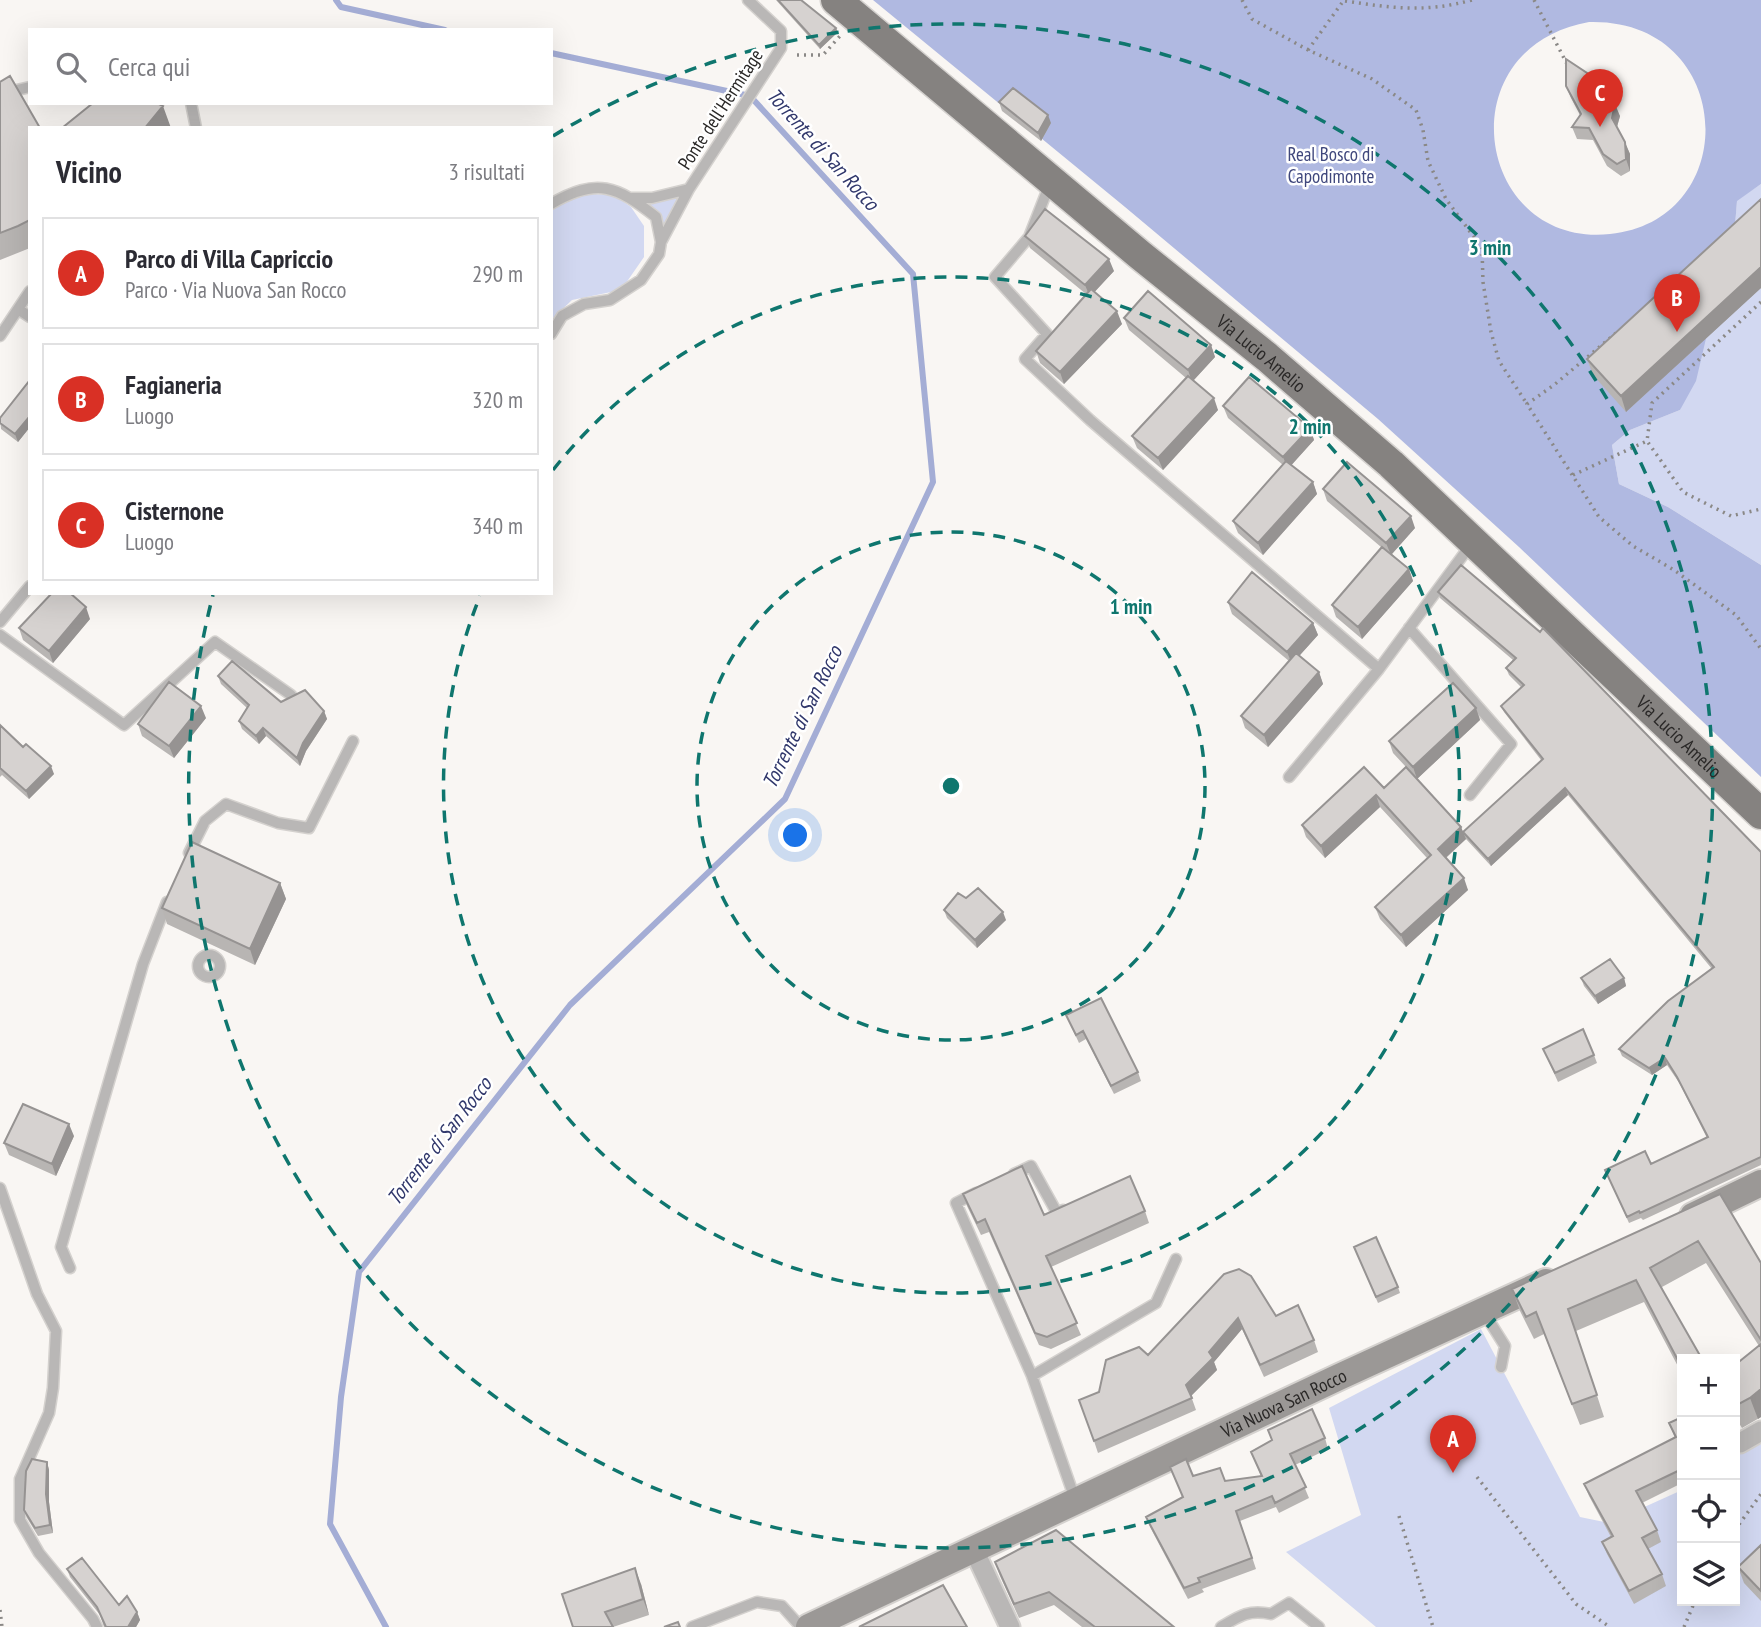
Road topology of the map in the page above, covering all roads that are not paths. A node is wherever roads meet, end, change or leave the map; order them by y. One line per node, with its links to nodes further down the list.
1 (748, 0): 8 (lane, Ponte dell'Hermitage)
2 (845, 9): 7 (main road, Via Lucio Amelio)
3 (28, 87): 4 (lane)
4 (0, 94)
5 (191, 105): 6 (lane)
6 (196, 126)
7 (1052, 179): 17 (main road, Via Lucio Amelio); 22 (lane)
8 (689, 189): 9 (lane); 11 (lane, Ponte dell'Hermitage)
9 (629, 198): 10 (lane); 11 (lane)
10 (553, 203)
11 (661, 243): 15 (lane, Ponte dell'Hermitage)
12 (28, 294): 13 (lane)
13 (18, 309): 14 (lane); 16 (lane)
14 (28, 316)
15 (553, 331)
16 (0, 336)
17 (1473, 541): 20 (lane); 27 (main road, Via Lucio Amelio)
18 (28, 588): 19 (lane)
19 (0, 622)
20 (1409, 628): 22 (lane); 26 (lane)
21 (0, 635): 23 (lane)
22 (1379, 669): 25 (lane)
23 (291, 695)
24 (353, 741): 28 (lane)
25 (1289, 777)
26 (1470, 796)
27 (1761, 814)
28 (182, 867)
29 (171, 891): 37 (lane)
30 (1006, 1179): 34 (lane)
31 (1761, 1183): 35 (main road)
32 (0, 1188): 46 (lane)
33 (981, 1191): 41 (lane)
34 (1068, 1208)
35 (1671, 1226)
36 (1176, 1259): 41 (lane)
37 (70, 1268)
38 (1571, 1271): 39 (main road, Via Nuova San Rocco)
39 (1483, 1310): 40 (lane); 44 (main road, Via Nuova San Rocco)
40 (1501, 1367)
41 (1032, 1376): 44 (lane)
42 (1761, 1431): 43 (street)
43 (1740, 1443)
44 (1076, 1502): 45 (main road, Via Nuova San Rocco)
45 (974, 1550): 49 (main road, Via Nuova San Rocco); 50 (street)
46 (97, 1627)
47 (692, 1627): 48 (lane)
48 (801, 1627)
49 (809, 1627)
50 (1010, 1627)
51 (1221, 1627): 52 (lane)
52 (1319, 1627)

